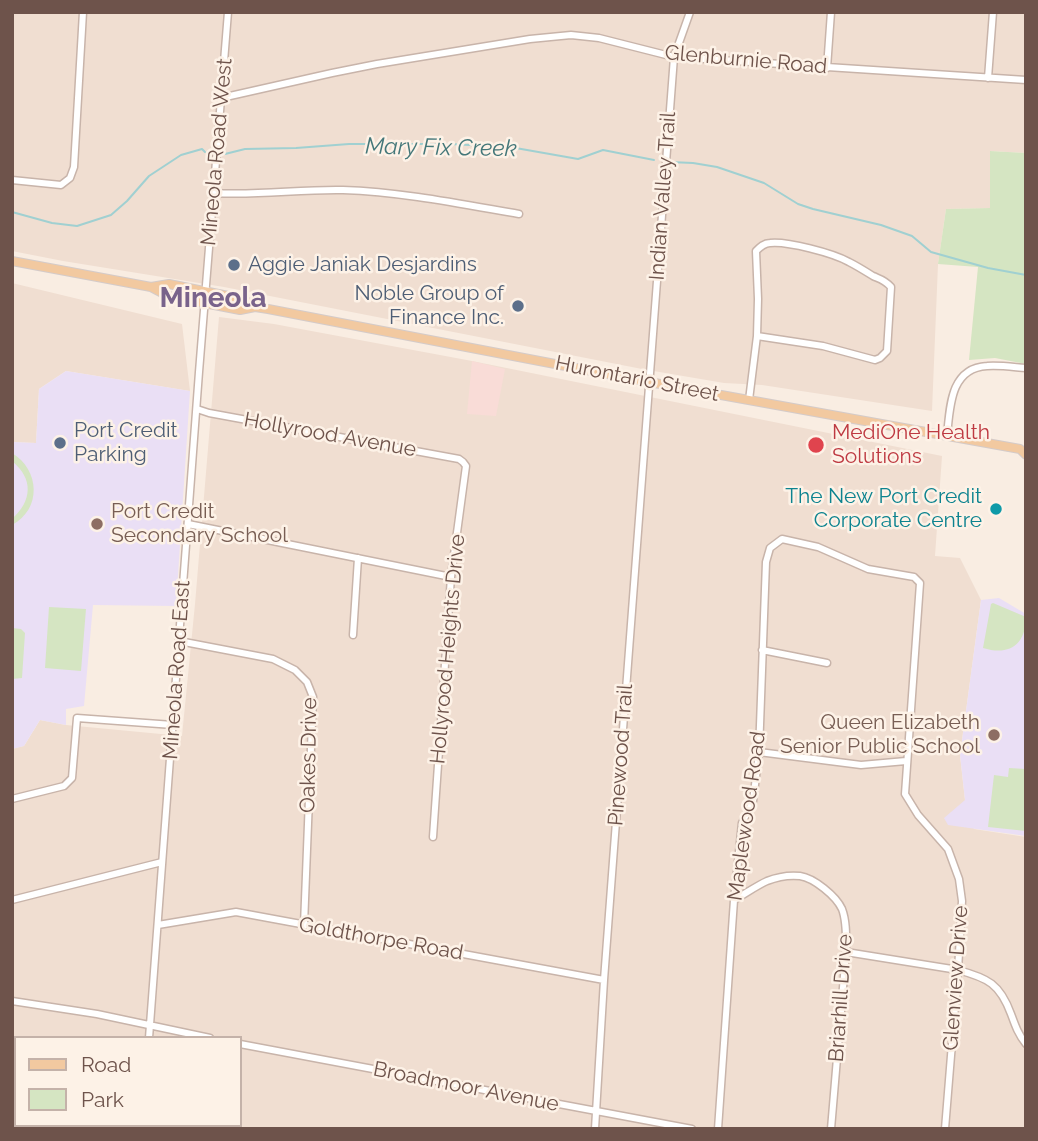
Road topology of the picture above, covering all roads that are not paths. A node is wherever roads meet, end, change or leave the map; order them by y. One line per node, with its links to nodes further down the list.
1 (83, 12): 11 (street)
2 (228, 12): 10 (street, Mineola Road West)
3 (690, 12): 6 (street, Indian Valley Trail)
4 (831, 12): 7 (street)
5 (993, 12): 8 (street)
6 (674, 57): 7 (street, Glenburnie Road); 10 (street, Glenburnie Road); 21 (street, Indian Valley Trail)
7 (827, 68): 8 (street, Glenburnie Road)
8 (988, 78): 9 (street, Glenburnie Road)
9 (1026, 80)
10 (221, 97): 12 (street, Mineola Road West)
11 (12, 180)
12 (214, 193): 13 (street); 16 (street, Mineola Road West)
13 (519, 214)
14 (12, 261): 15 (main road, Hurontario Street)
15 (151, 287): 16 (main road, Hurontario Street); 17 (main road, Hurontario Street)
16 (206, 292): 17 (street, Mineola Road West); 18 (main road, Hurontario Street)
17 (205, 303): 18 (main road, Hurontario Street); 23 (street, Mineola Road East)
18 (255, 307): 21 (main road, Hurontario Street)
19 (757, 336): 19 (street); 22 (street)
20 (1026, 368): 24 (street)
21 (649, 382): 22 (main road, Hurontario Street); 47 (street, Pinewood Trail)
22 (749, 400): 24 (main road, Hurontario Street)
23 (197, 409): 26 (street, Hollyrood Avenue); 27 (street, Mineola Road East)
24 (947, 436): 25 (main road, Hurontario Street)
25 (1024, 450)
26 (463, 462): 29 (street, Hollyrood Heights Drive)
27 (188, 524): 28 (street); 32 (street, Mineola Road East)
28 (358, 558): 29 (street); 31 (street)
29 (451, 577): 39 (street, Hollyrood Heights Drive)
30 (920, 593): 33 (street, Maplewood Road); 37 (street, Glenview Drive)
31 (353, 635)
32 (179, 641): 35 (street, Mineola Road East); 44 (street, Oakes Drive)
33 (762, 650): 34 (street); 36 (street, Maplewood Road)
34 (827, 663)
35 (173, 725): 38 (street); 40 (street, Mineola Road East)
36 (759, 752): 37 (street); 41 (street, Maplewood Road)
37 (906, 761): 46 (street, Glenview Drive)
38 (12, 799)
39 (433, 837)
40 (162, 862): 42 (street); 43 (street, Mineola Road East)
41 (734, 900): 45 (street, Briarhill Drive); 57 (street, Maplewood Road)
42 (12, 901)
43 (158, 925): 44 (street, Goldthorpe Road); 49 (street, Mineola Road East)
44 (304, 925): 47 (street, Goldthorpe Road)
45 (846, 952): 46 (street); 58 (street, Briarhill Drive)
46 (958, 970): 53 (street); 59 (street, Glenview Drive)
47 (604, 980): 54 (street, Pinewood Trail)
48 (12, 1002): 49 (street)
49 (150, 1026): 50 (street, Mineola Road East); 51 (street)
50 (149, 1036)
51 (200, 1036)
52 (242, 1044): 54 (street, Broadmoor Avenue)
53 (1026, 1044)
54 (596, 1112): 55 (street, Pinewood Trail); 56 (street, Broadmoor Avenue)
55 (595, 1129)
56 (692, 1129)
57 (718, 1129)
58 (831, 1129)
59 (945, 1129)

